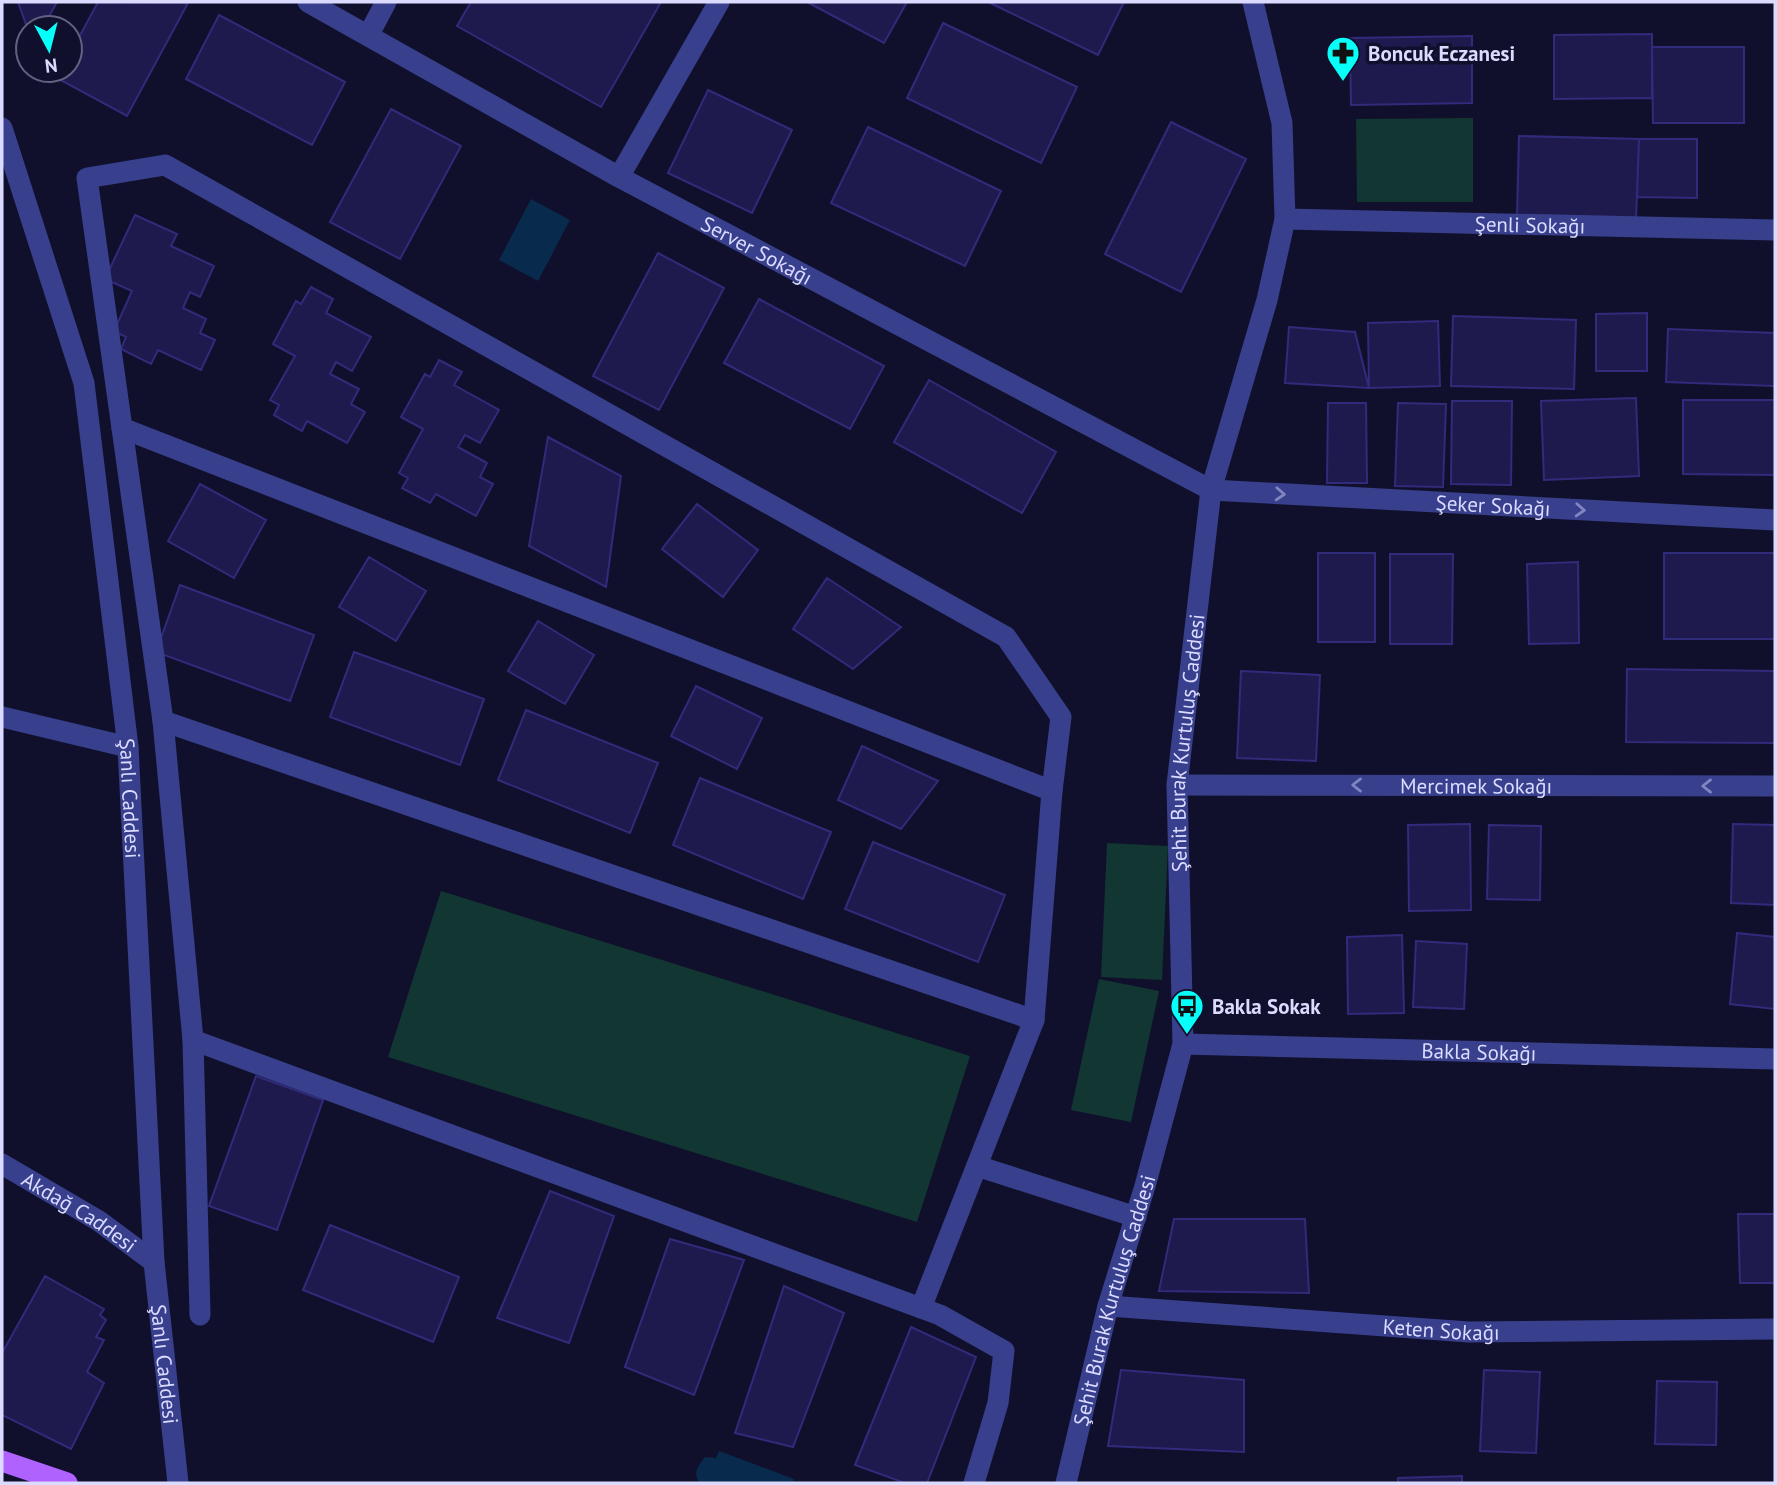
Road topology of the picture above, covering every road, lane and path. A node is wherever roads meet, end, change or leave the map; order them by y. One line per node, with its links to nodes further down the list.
1 (308, 2): 5 (street, Server Sokağı)
2 (386, 2): 5 (street)
3 (719, 2): 7 (street)
4 (1254, 2): 8 (street, Şehit Burak Kurtuluş Caddesi)
5 (369, 34): 7 (street, Server Sokağı)
6 (2, 128): 15 (street, Şanlı Caddesi)
7 (619, 177): 11 (street, Server Sokağı)
8 (1285, 219): 9 (street, Şenli Sokağı); 11 (street, Şehit Burak Kurtuluş Caddesi)
9 (1775, 230)
10 (122, 428): 14 (street); 18 (street); 18 (street)
11 (1211, 490): 12 (street, Şeker Sokağı, one-way to 12); 16 (street, Şehit Burak Kurtuluş Caddesi)
12 (1775, 520)
13 (2, 717): 15 (street)
14 (163, 721): 19 (street); 20 (street)
15 (128, 747): 26 (street, Şanlı Caddesi)
16 (1177, 785): 17 (street, Mercimek Sokağı, one-way to 16); 21 (street, Şehit Burak Kurtuluş Caddesi)
17 (1775, 786)
18 (1052, 791): 19 (street)
19 (1034, 1020): 24 (street)
20 (193, 1040): 28 (street); 29 (street)
21 (1182, 1044): 22 (street, Bakla Sokağı); 25 (street, Şehit Burak Kurtuluş Caddesi)
22 (1775, 1059)
23 (2, 1164): 26 (street, Akdağ Caddesi)
24 (977, 1166): 25 (street); 28 (street)
25 (1136, 1217): 27 (street, Şehit Burak Kurtuluş Caddesi)
26 (154, 1262): 33 (street, Şanlı Caddesi)
27 (1108, 1306): 30 (street, Keten Sokağı); 35 (street, Şehit Burak Kurtuluş Caddesi)
28 (921, 1308): 34 (street)
29 (200, 1315)
30 (1775, 1329)
31 (2, 1461): 32 (main road)
32 (67, 1483)
33 (178, 1483)
34 (974, 1483)
35 (1066, 1483)

